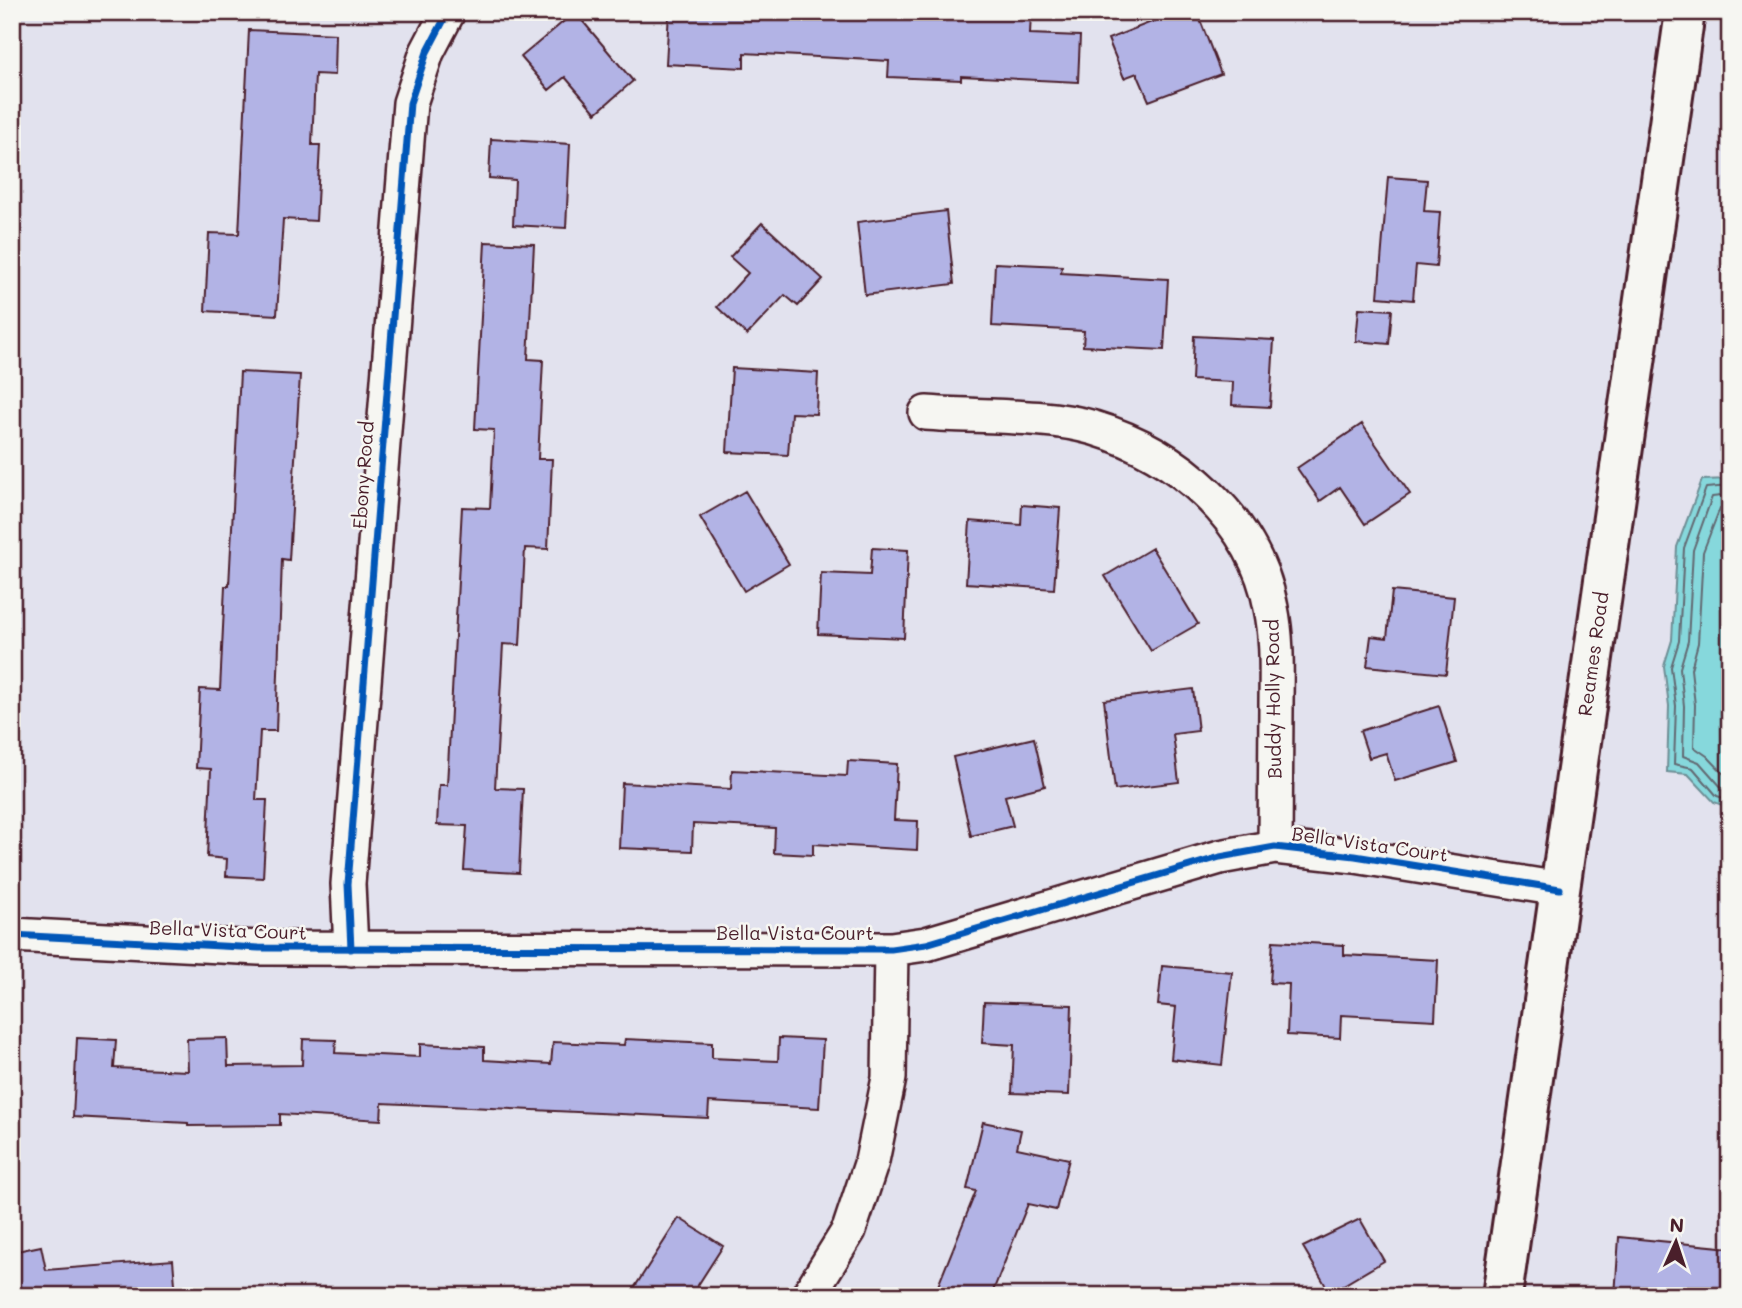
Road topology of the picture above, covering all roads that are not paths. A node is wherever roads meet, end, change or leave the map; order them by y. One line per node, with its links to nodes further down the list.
1 (448, 12): 7 (street, Ebony Road)
2 (1685, 12): 5 (main road, Reames Road)
3 (926, 413): 4 (street, Buddy Holly Road)
4 (1275, 847): 5 (street, Bella Vista Court); 8 (street, Bella Vista Court)
5 (1560, 889): 10 (main road, Reames Road)
6 (12, 935): 7 (street, Bella Vista Court)
7 (351, 949): 8 (street, Bella Vista Court)
8 (891, 949): 9 (street)
9 (808, 1296)
10 (1502, 1296)

